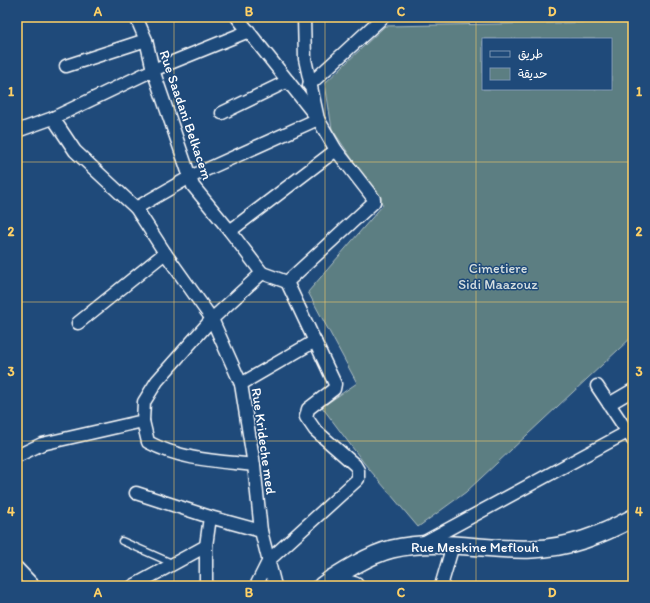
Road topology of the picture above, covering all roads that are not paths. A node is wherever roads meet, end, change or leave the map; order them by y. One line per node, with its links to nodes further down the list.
1 (136, 17): 6 (street, Rue Saadani Belkacem)
2 (237, 17): 5 (street)
3 (304, 17): 10 (street)
4 (382, 17): 10 (street)
5 (248, 31): 8 (street); 9 (street)
6 (146, 40): 7 (street); 8 (street, Rue Saadani Belkacem)
7 (66, 66)
8 (153, 70): 12 (street); 16 (street, Rue Saadani Belkacem)
9 (288, 81): 11 (street); 13 (street)
10 (309, 85): 13 (street)
11 (222, 113)
12 (53, 118): 14 (street); 17 (street, Rue Krideche med)
13 (318, 119): 15 (street); 16 (street)
14 (17, 131)
15 (336, 150): 18 (street); 21 (street)
16 (190, 177): 17 (street); 18 (street, Rue Saadani Belkacem)
17 (136, 208): 19 (street, Rue Krideche med)
18 (230, 231): 20 (street, Rue Saadani Belkacem)
19 (165, 253): 22 (street, Rue Krideche med); 23 (street)
20 (262, 273): 21 (street); 22 (street)
21 (287, 282): 24 (street)
22 (212, 319): 25 (street, Rue Krideche med); 29 (street)
23 (78, 323)
24 (316, 341): 25 (street); 41 (street)
25 (241, 384): 32 (street, Rue Krideche med)
26 (597, 386): 28 (street)
27 (633, 390): 28 (street)
28 (609, 404): 30 (street)
29 (143, 421): 31 (street); 32 (street)
30 (632, 434): 38 (street)
31 (17, 456)
32 (254, 465): 36 (street, Rue Krideche med)
33 (136, 493): 34 (street)
34 (210, 517): 36 (street); 39 (street)
35 (633, 518): 40 (main road, Rue Meskine Meflouh)
36 (261, 531): 41 (street, Rue Krideche med)
37 (122, 541): 42 (lane)
38 (418, 545): 40 (main road, Rue Meskine Meflouh); 44 (main road, Rue Meskine Meflouh)
39 (206, 546): 42 (street); 47 (street)
40 (453, 546): 51 (street)
41 (269, 560): 48 (street); 49 (street, Rue Krideche med)
42 (174, 564): 46 (street)
43 (17, 568): 45 (street)
44 (327, 582): 50 (main road)
45 (34, 586)
46 (133, 586)
47 (206, 586)
48 (256, 586)
49 (275, 586)
50 (355, 586)
51 (441, 586)

